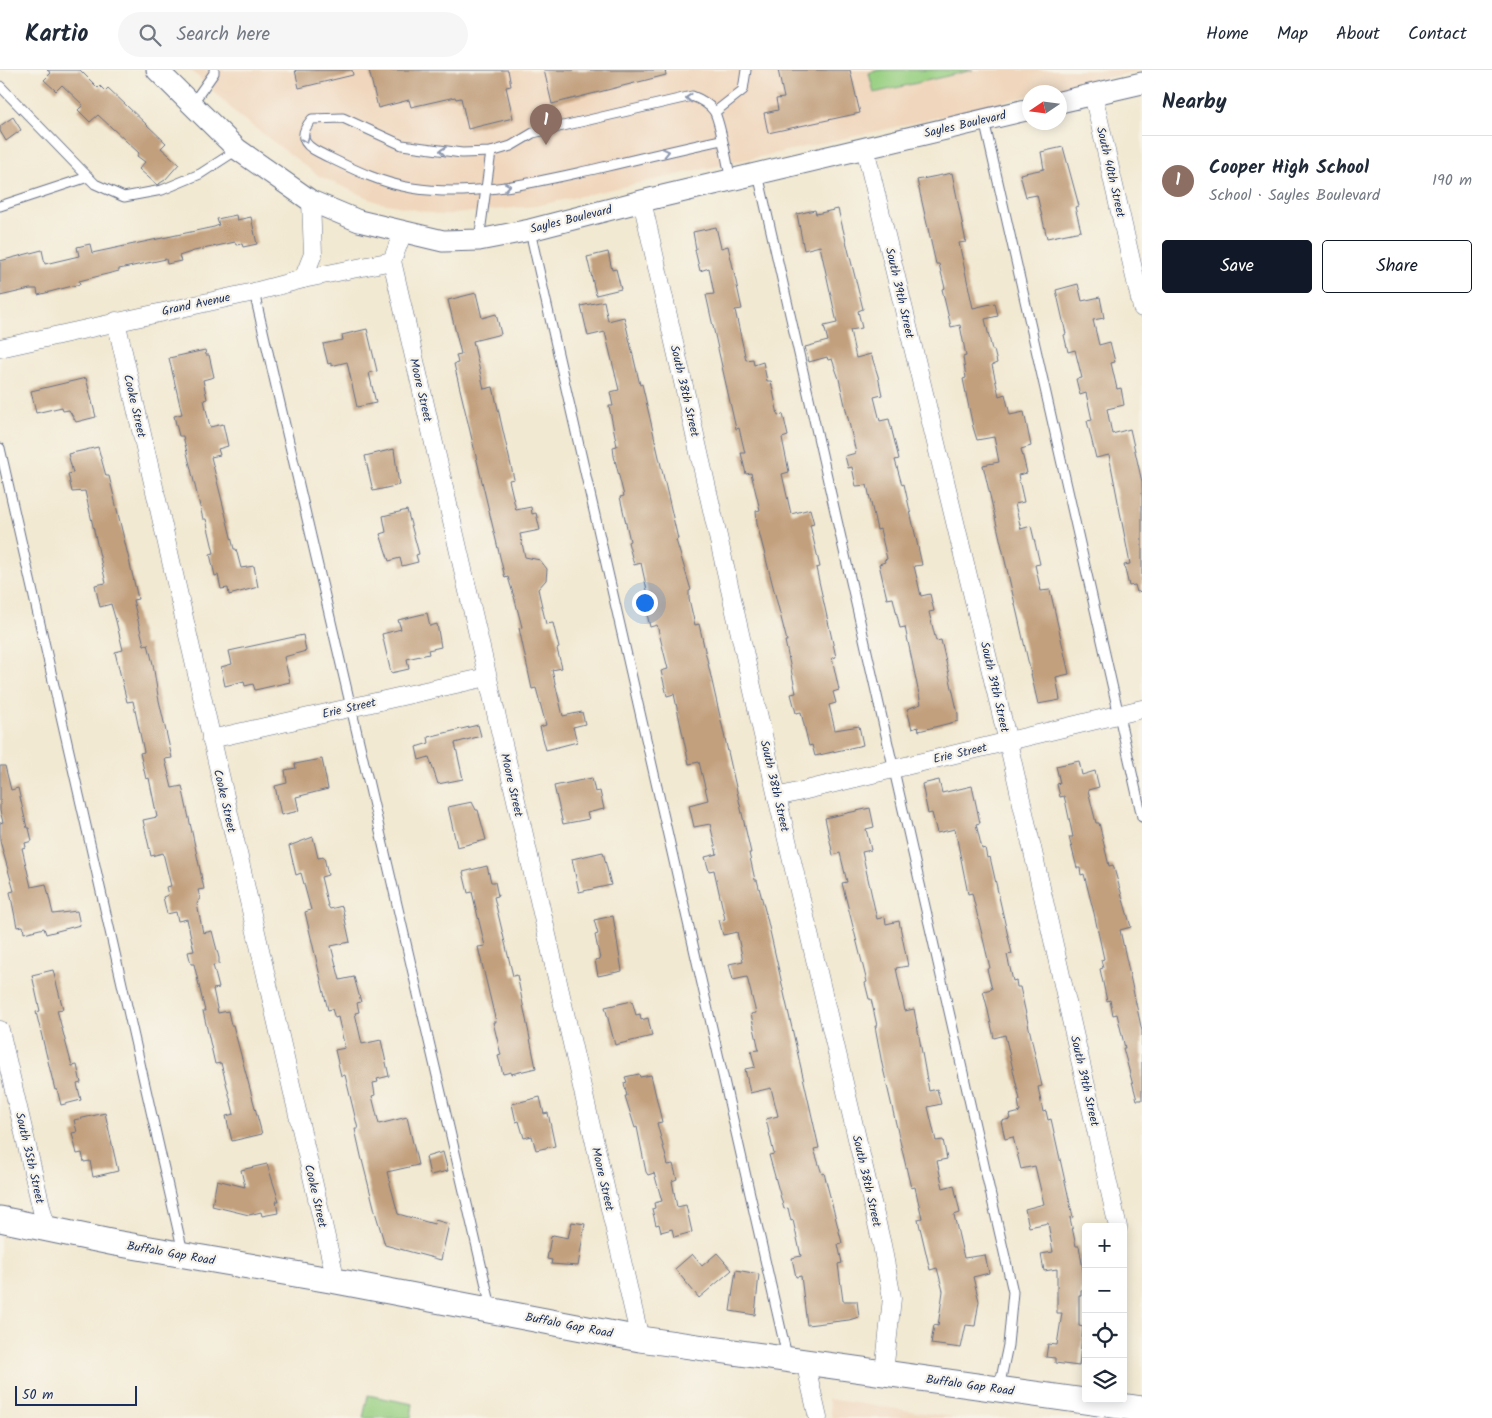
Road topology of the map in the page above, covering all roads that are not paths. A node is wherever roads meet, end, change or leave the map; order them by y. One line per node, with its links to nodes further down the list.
1 (157, 70): 8 (street, Sayles Boulevard)
2 (214, 70): 8 (lane)
3 (746, 70): 10 (lane)
4 (1142, 83): 6 (street)
5 (0, 86): 17 (lane)
6 (1093, 94): 7 (street); 29 (street, South 40th Street)
7 (1067, 100)
8 (192, 104): 14 (street, Sayles Boulevard)
9 (1022, 111): 11 (street, Sayles Boulevard)
10 (715, 112): 12 (lane); 15 (lane, one-way to 15)
11 (984, 120): 13 (street, Sayles Boulevard); 36 (lane)
12 (721, 140): 18 (lane); 19 (lane, one-way to 12)
13 (865, 148): 16 (street, Sayles Boulevard); 38 (street, South 39th Street)
14 (237, 149): 17 (lane); 20 (street, Sayles Boulevard)
15 (491, 152): 19 (lane); 19 (lane, one-way to 19)
16 (758, 173): 18 (street, Sayles Boulevard); 39 (lane)
17 (88, 177): 22 (lane)
18 (731, 180): 21 (street, Sayles Boulevard)
19 (486, 190): 25 (lane)
20 (310, 201): 24 (street, Sayles Boulevard); 27 (street)
21 (642, 201): 23 (street, Sayles Boulevard); 40 (street, South 38th Street)
22 (0, 206)
23 (530, 230): 25 (street, Sayles Boulevard); 50 (lane)
24 (403, 232): 25 (street, Sayles Boulevard); 26 (street)
25 (479, 240)
26 (392, 261): 27 (street, Grand Avenue); 33 (street, Moore Street)
27 (303, 279): 28 (street, Grand Avenue)
28 (254, 292): 30 (street, Grand Avenue); 34 (lane)
29 (1142, 308)
30 (116, 321): 31 (street, Grand Avenue); 37 (street, Cooke Street)
31 (0, 348)
32 (0, 448): 46 (lane)
33 (487, 676): 34 (street, Erie Street); 49 (street, Moore Street)
34 (352, 707): 37 (street, Erie Street); 48 (lane)
35 (1142, 709): 36 (street, Erie Street)
36 (1118, 715): 38 (street, Erie Street); 41 (lane)
37 (211, 739): 47 (street, Cooke Street)
38 (1008, 742): 39 (street, Erie Street); 44 (street, South 39th Street)
39 (894, 769): 40 (street, Erie Street); 52 (lane)
40 (777, 797): 51 (street, South 38th Street)
41 (1142, 817)
42 (0, 1030): 45 (street, South 35th Street)
43 (0, 1220): 45 (main road, Buffalo Gap Road)
44 (1117, 1223)
45 (46, 1228): 46 (main road, Buffalo Gap Road)
46 (184, 1255): 47 (main road, Buffalo Gap Road)
47 (336, 1281): 48 (main road, Buffalo Gap Road)
48 (492, 1310): 49 (main road, Buffalo Gap Road)
49 (640, 1339): 50 (main road, Buffalo Gap Road)
50 (796, 1360): 51 (main road, Buffalo Gap Road); 55 (street)
51 (884, 1373): 52 (main road, Buffalo Gap Road)
52 (999, 1389): 53 (main road, Buffalo Gap Road)
53 (1115, 1407): 54 (main road, Buffalo Gap Road)
54 (1142, 1409)
55 (818, 1418)

